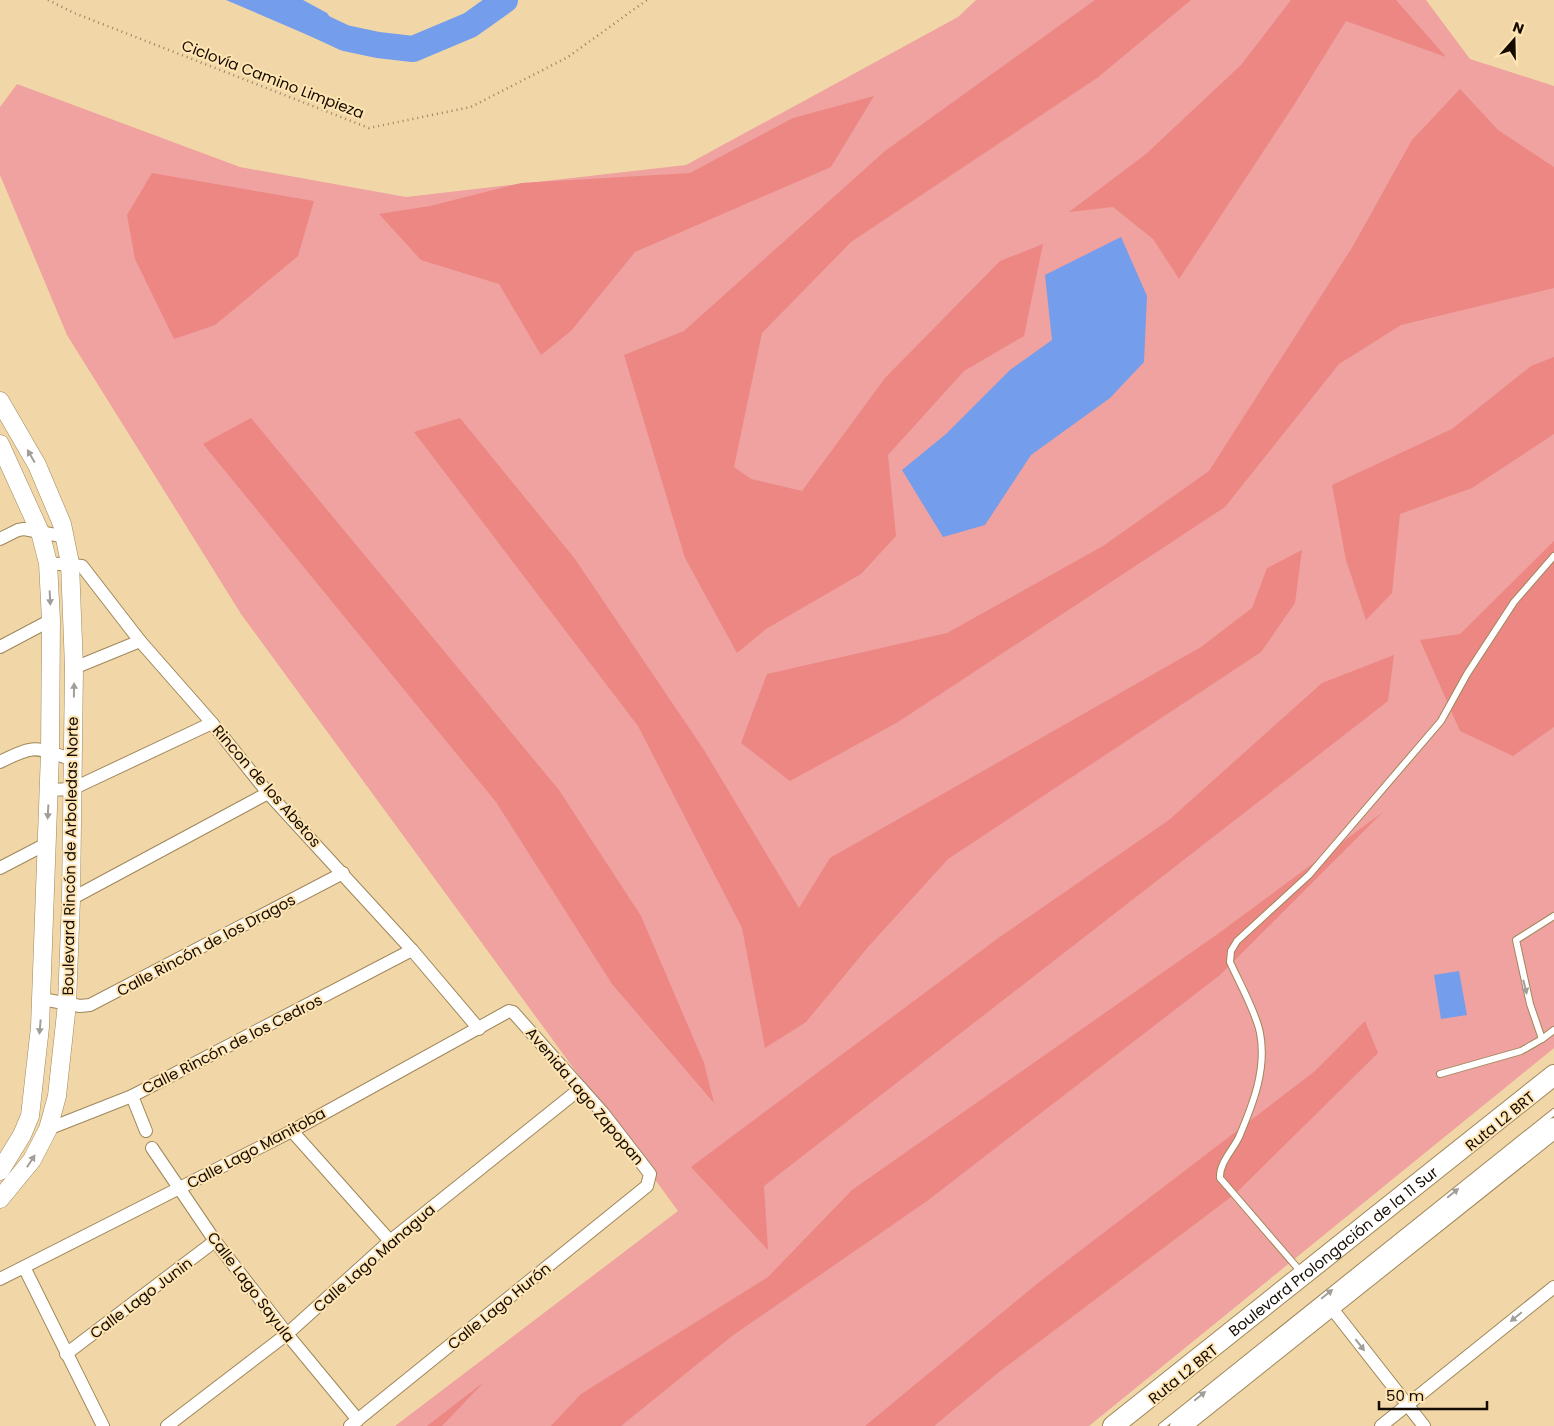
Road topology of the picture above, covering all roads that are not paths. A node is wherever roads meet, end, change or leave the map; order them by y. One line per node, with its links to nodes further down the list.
1 (0, 401): 4 (street, Boulevard Rincón de Arboledas Norte, one-way to 1)
2 (0, 444): 3 (street, Boulevard Rincón de Arboledas Norte)
3 (40, 532): 4 (street); 5 (street); 7 (street, Boulevard Rincón de Arboledas Norte)
4 (66, 537): 8 (street, Boulevard Rincón de Arboledas Norte)
5 (0, 539)
6 (1554, 556): 51 (lane)
7 (48, 563): 8 (street, Rincon de los Abetos); 9 (street, Boulevard Rincón de Arboledas Norte, one-way to 9)
8 (70, 564): 10 (street, Rincon de los Abetos); 12 (street, Boulevard Rincón de Arboledas Norte)
9 (51, 620): 11 (street); 14 (street, Boulevard Rincón de Arboledas Norte)
10 (140, 640): 12 (street); 13 (street, Rincon de los Abetos)
11 (0, 647)
12 (74, 668): 15 (street, Boulevard Rincón de Arboledas Norte, one-way to 12)
13 (212, 722): 17 (street); 19 (street, Rincon de los Abetos)
14 (50, 753): 15 (street); 16 (street); 18 (street, Boulevard Rincón de Arboledas Norte)
15 (74, 760): 17 (street, Boulevard Rincón de Arboledas Norte)
16 (0, 762)
17 (72, 789): 18 (street); 23 (street, Boulevard Rincón de Arboledas Norte)
18 (49, 790): 20 (street, Boulevard Rincón de Arboledas Norte, one-way to 20)
19 (268, 793): 22 (street, Rincon de los Abetos); 23 (street)
20 (46, 844): 21 (street); 27 (street, Boulevard Rincón de Arboledas Norte)
21 (0, 868)
22 (343, 873): 25 (street, Rincon de los Abetos); 29 (street, Calle Rincón de los Dragos)
23 (71, 899): 26 (street, Boulevard Rincón de Arboledas Norte)
24 (1554, 916): 33 (lane, one-way to 33)
25 (412, 950): 31 (street, Rincon de los Abetos); 37 (street, Calle Rincón de los Cedros)
26 (67, 966): 27 (street); 29 (street, Boulevard Rincón de Arboledas Norte)
27 (44, 967): 28 (street, Boulevard Rincón de Arboledas Norte)
28 (42, 999): 29 (street, Calle Rincón de los Dragos); 44 (street, Boulevard Rincón de Arboledas Norte, one-way to 44)
29 (67, 1004): 40 (street, Boulevard Rincón de Arboledas Norte)
30 (509, 1011): 31 (street, Calle Lago Manitoba); 36 (street, Avenida Lago Zapopan)
31 (479, 1029): 42 (street, Calle Lago Manitoba)
32 (1554, 1030): 33 (lane)
33 (1542, 1040): 34 (lane)
34 (1440, 1074)
35 (1554, 1077): 51 (main road, Boulevard Prolongación de la 11 Sur); 62 (lane, Ruta L2 BRT)
36 (581, 1088): 45 (street, Avenida Lago Zapopan); 49 (street, Calle Lago Managua)
37 (132, 1096): 40 (street, Calle Rincón de los Cedros); 41 (street)
38 (1554, 1112): 63 (lane, Ruta L2 BRT, one-way to 38)
39 (1554, 1128): 54 (main road)
40 (48, 1129): 47 (street, Boulevard Rincón de Arboledas Norte, one-way to 40)
41 (146, 1131)
42 (292, 1131): 46 (street, Calle Lago Manitoba); 49 (street)
43 (152, 1148): 46 (street, Calle Lago Sayula)
44 (0, 1171)
45 (647, 1186): 58 (street, Calle Lago Hurón)
46 (180, 1189): 48 (street, Calle Lago Sayula); 50 (street, Calle Lago Manitoba)
47 (0, 1199)
48 (215, 1241): 55 (street, Calle Lago Sayula); 56 (street, Calle Lago Junin)
49 (390, 1241): 55 (street, Calle Lago Managua)
50 (24, 1267): 52 (street, Calle Lago Manitoba); 56 (street)
51 (1303, 1275): 61 (main road, Boulevard Prolongación de la 11 Sur)
52 (0, 1279)
53 (1554, 1287): 57 (street, one-way to 57)
54 (1330, 1306): 57 (street, one-way to 57); 64 (main road)
55 (287, 1334): 58 (street, Calle Lago Sayula); 60 (street, Calle Lago Managua)
56 (66, 1354): 59 (street)
57 (1408, 1405): 65 (street); 66 (street)
58 (354, 1423)
59 (103, 1426)
60 (167, 1426)
61 (1113, 1426)
62 (1118, 1426)
63 (1162, 1426)
64 (1180, 1426)
65 (1381, 1426)
66 (1424, 1426)

